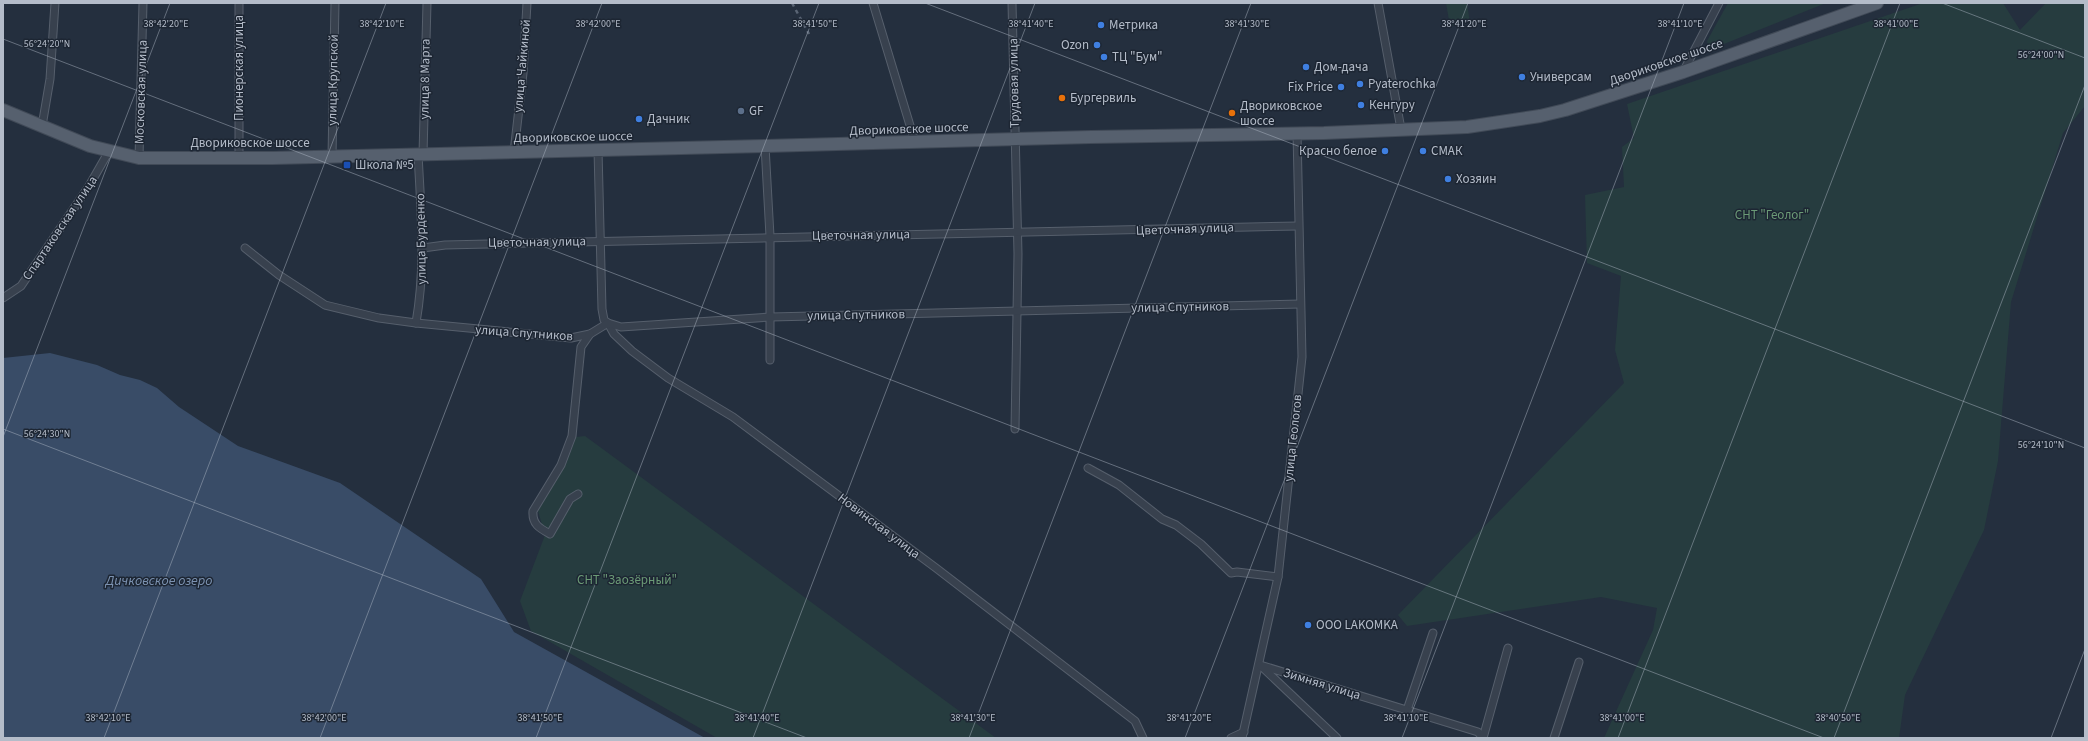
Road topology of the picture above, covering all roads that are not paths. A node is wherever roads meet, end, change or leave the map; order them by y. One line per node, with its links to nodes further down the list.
1 (54, 3): 14 (street)
2 (144, 3): 25 (street, Московская улица)
3 (239, 3): 26 (street, Пионерская улица)
4 (335, 3): 24 (street, улица Крупской)
5 (427, 3): 23 (street, улица 8 Марта)
6 (527, 3): 22 (street, улица Чайкиной)
7 (873, 3): 18 (street)
8 (1012, 3): 17 (street, Трудовая улица)
9 (1378, 3): 15 (street)
10 (1719, 3): 12 (street)
11 (1877, 3): 12 (main road, Двориковское шоссе)
12 (1683, 72): 15 (main road, Двориковское шоссе)
13 (3, 110): 14 (main road, Двориковское шоссе)
14 (42, 126): 21 (main road, Двориковское шоссе)
15 (1402, 129): 16 (main road, Двориковское шоссе)
16 (1297, 133): 17 (main road, Двориковское шоссе); 27 (street, улица Геологов)
17 (1015, 140): 18 (main road, Двориковское шоссе); 28 (street, Трудовая улица)
18 (916, 142): 19 (main road, Двориковское шоссе)
19 (765, 146): 20 (main road, Двориковское шоссе); 29 (street)
20 (598, 150): 22 (main road, Двориковское шоссе); 30 (street, Новинская улица)
21 (109, 151): 25 (main road, Двориковское шоссе); 33 (street, Спартаковская улица)
22 (514, 152): 23 (main road, Двориковское шоссе)
23 (421, 154): 24 (main road, Двориковское шоссе); 32 (street, улица Бурденко)
24 (332, 156): 26 (main road, Двориковское шоссе)
25 (138, 158): 26 (main road, Двориковское шоссе)
26 (239, 158)
27 (1298, 226): 28 (street, Цветочная улица); 34 (street, улица Геологов)
28 (1017, 234): 29 (street, Цветочная улица); 35 (street, Трудовая улица)
29 (770, 236): 30 (street, Цветочная улица); 36 (street)
30 (600, 241): 32 (street, Цветочная улица); 38 (street, Новинская улица)
31 (245, 248): 37 (street, улица Спутников)
32 (423, 248): 37 (street, улица Бурденко)
33 (3, 298)
34 (1300, 304): 35 (street, улица Спутников); 44 (street, улица Геологов)
35 (1017, 311): 36 (street, улица Спутников); 41 (street, Трудовая улица)
36 (771, 317): 38 (street, улица Спутников); 40 (street)
37 (416, 323): 39 (street, улица Спутников)
38 (608, 323): 39 (street, улица Спутников); 51 (street, Новинская улица)
39 (590, 334): 43 (street)
40 (770, 360)
41 (1015, 429)
42 (1088, 468): 44 (street)
43 (578, 494)
44 (1278, 576): 48 (street, улица Геологов)
45 (1433, 633): 49 (street)
46 (1508, 648): 54 (street)
47 (1579, 662): 55 (street)
48 (1260, 665): 49 (street, Зимняя улица); 50 (street, улица Геологов); 53 (street, Зимняя улица)
49 (1407, 710): 54 (street, Зимняя улица)
50 (1243, 735): 52 (street)
51 (1143, 738)
52 (1231, 738)
53 (1337, 738)
54 (1483, 738)
55 (1554, 738)

